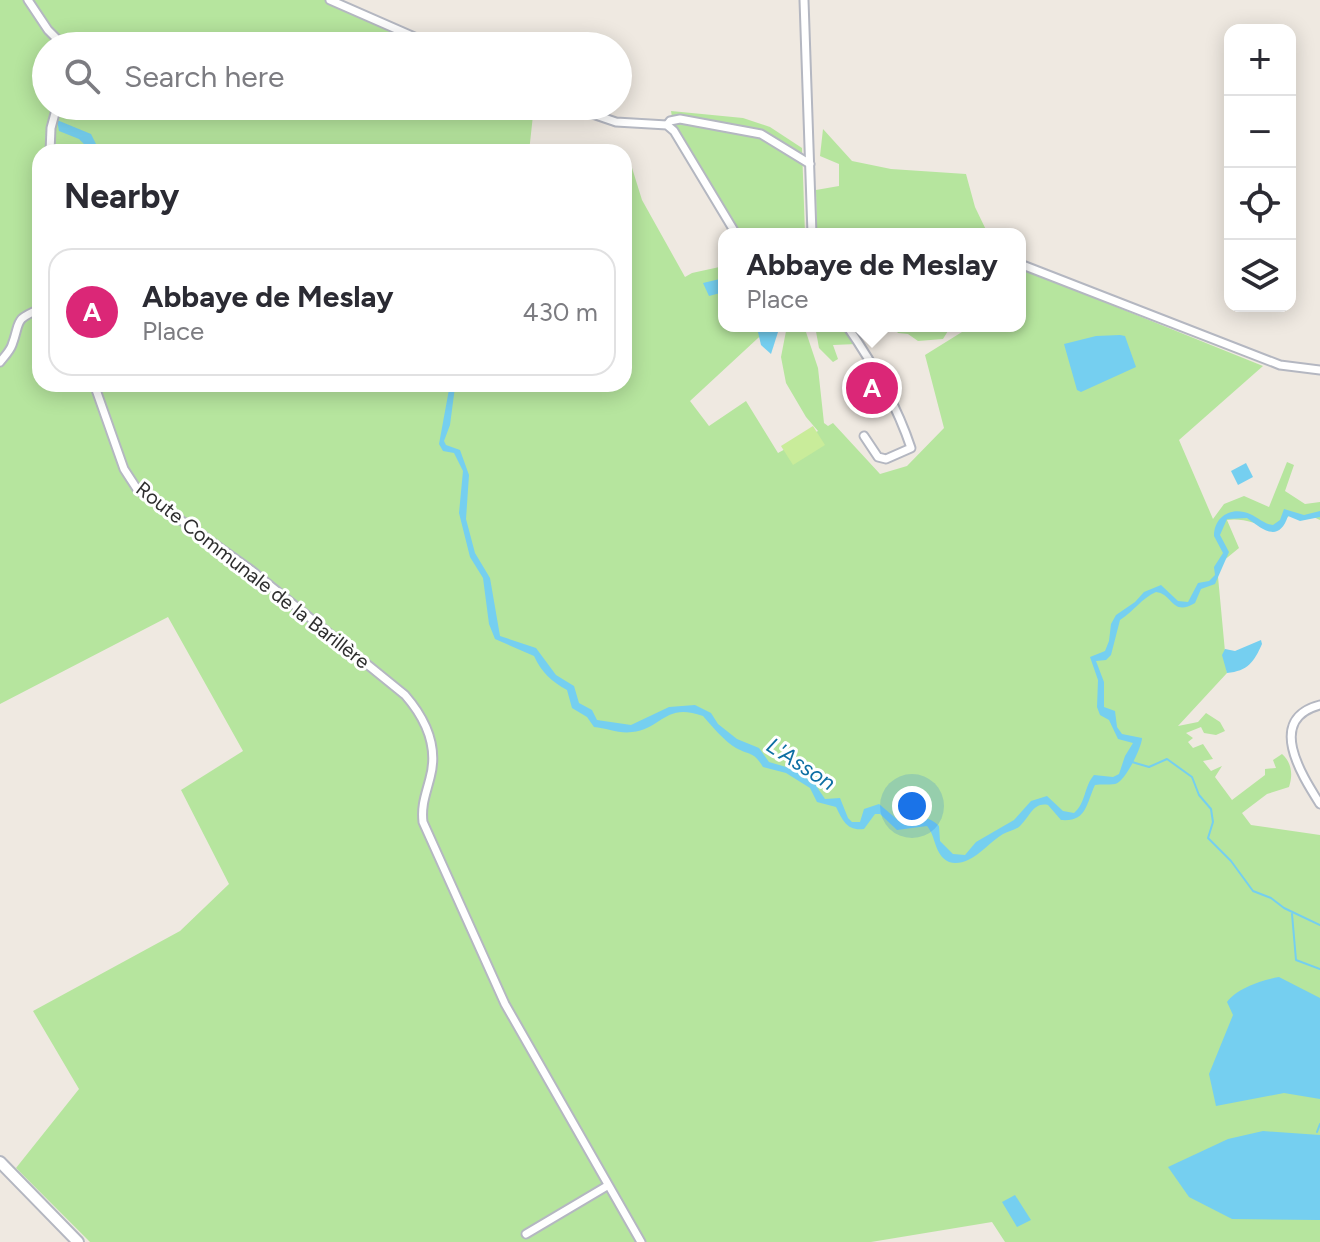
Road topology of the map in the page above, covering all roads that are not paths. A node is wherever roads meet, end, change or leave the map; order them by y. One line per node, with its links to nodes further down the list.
1 (28, 0): 4 (street)
2 (330, 0): 5 (street)
3 (804, 0): 10 (street)
4 (50, 32)
5 (403, 32)
6 (53, 120): 9 (street)
7 (610, 120): 8 (street)
8 (667, 125): 10 (street); 11 (street)
9 (50, 144)
10 (810, 164): 12 (street)
11 (732, 228)
12 (812, 228)
13 (1026, 266): 17 (street)
14 (32, 312): 16 (street)
15 (851, 332): 19 (street)
16 (0, 362)
17 (1320, 370)
18 (97, 392): 23 (street, Route Communale de la Barillère)
19 (864, 436)
20 (1320, 705): 21 (street)
21 (1320, 804)
22 (0, 1162): 25 (main road)
23 (607, 1186): 24 (street); 26 (street, Route Communale de la Barillère)
24 (526, 1234)
25 (78, 1242)
26 (641, 1242)

